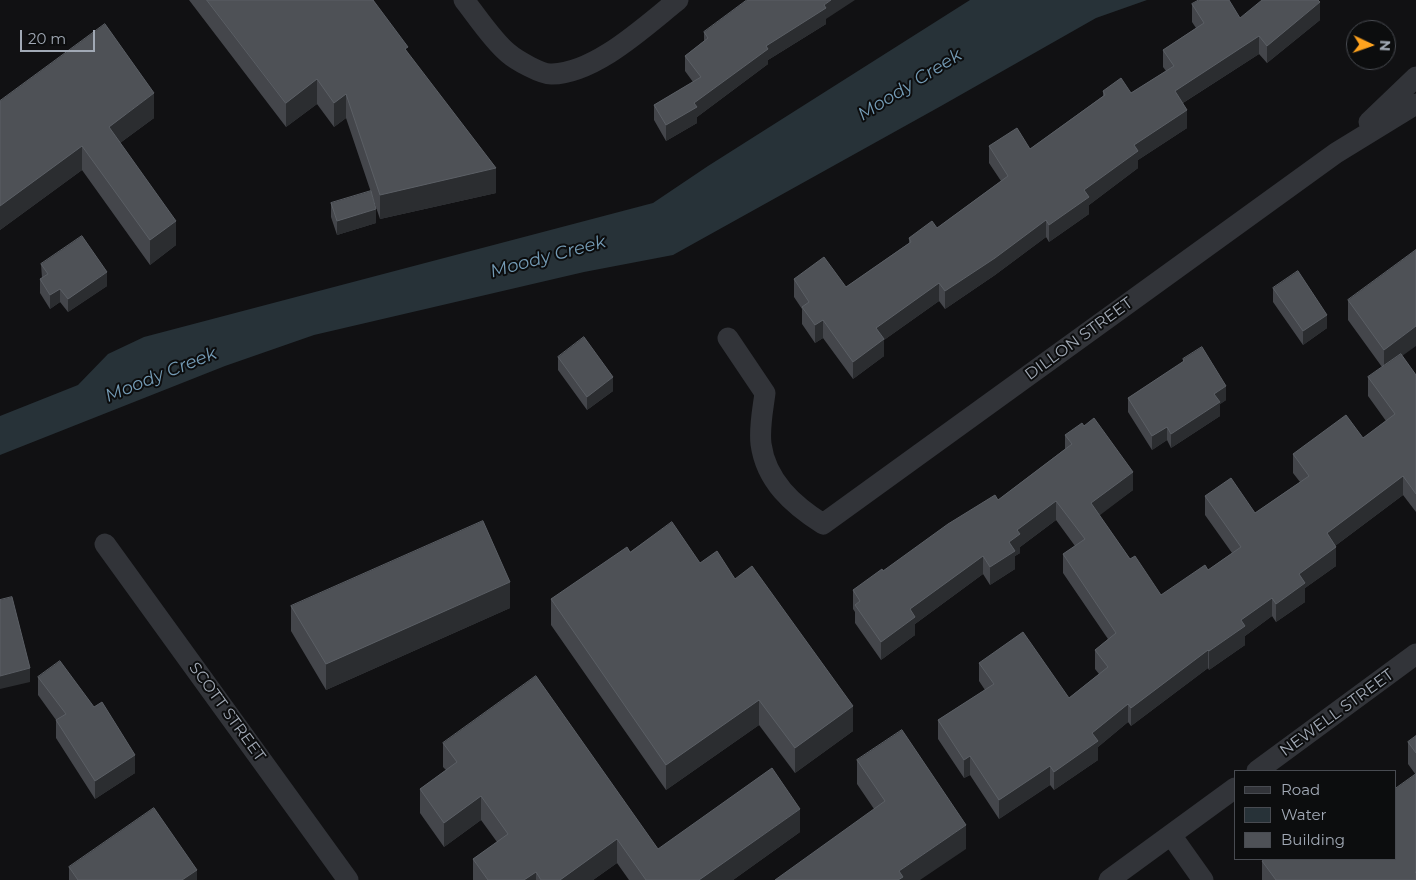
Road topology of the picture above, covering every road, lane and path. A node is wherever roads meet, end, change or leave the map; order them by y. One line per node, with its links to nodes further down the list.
1 (464, 0): 2 (street)
2 (678, 0)
3 (1416, 77): 5 (street, DILLON STREET)
4 (1416, 104): 5 (street, DILLON STREET)
5 (1336, 153): 6 (street, DILLON STREET)
6 (728, 338)
7 (105, 544): 12 (street, SCOTT STREET)
8 (1416, 654): 9 (street, NEWELL STREET)
9 (1258, 770)
10 (1234, 789): 11 (street)
11 (1171, 835): 13 (street); 14 (street)
12 (348, 880)
13 (1109, 880)
14 (1203, 880)

